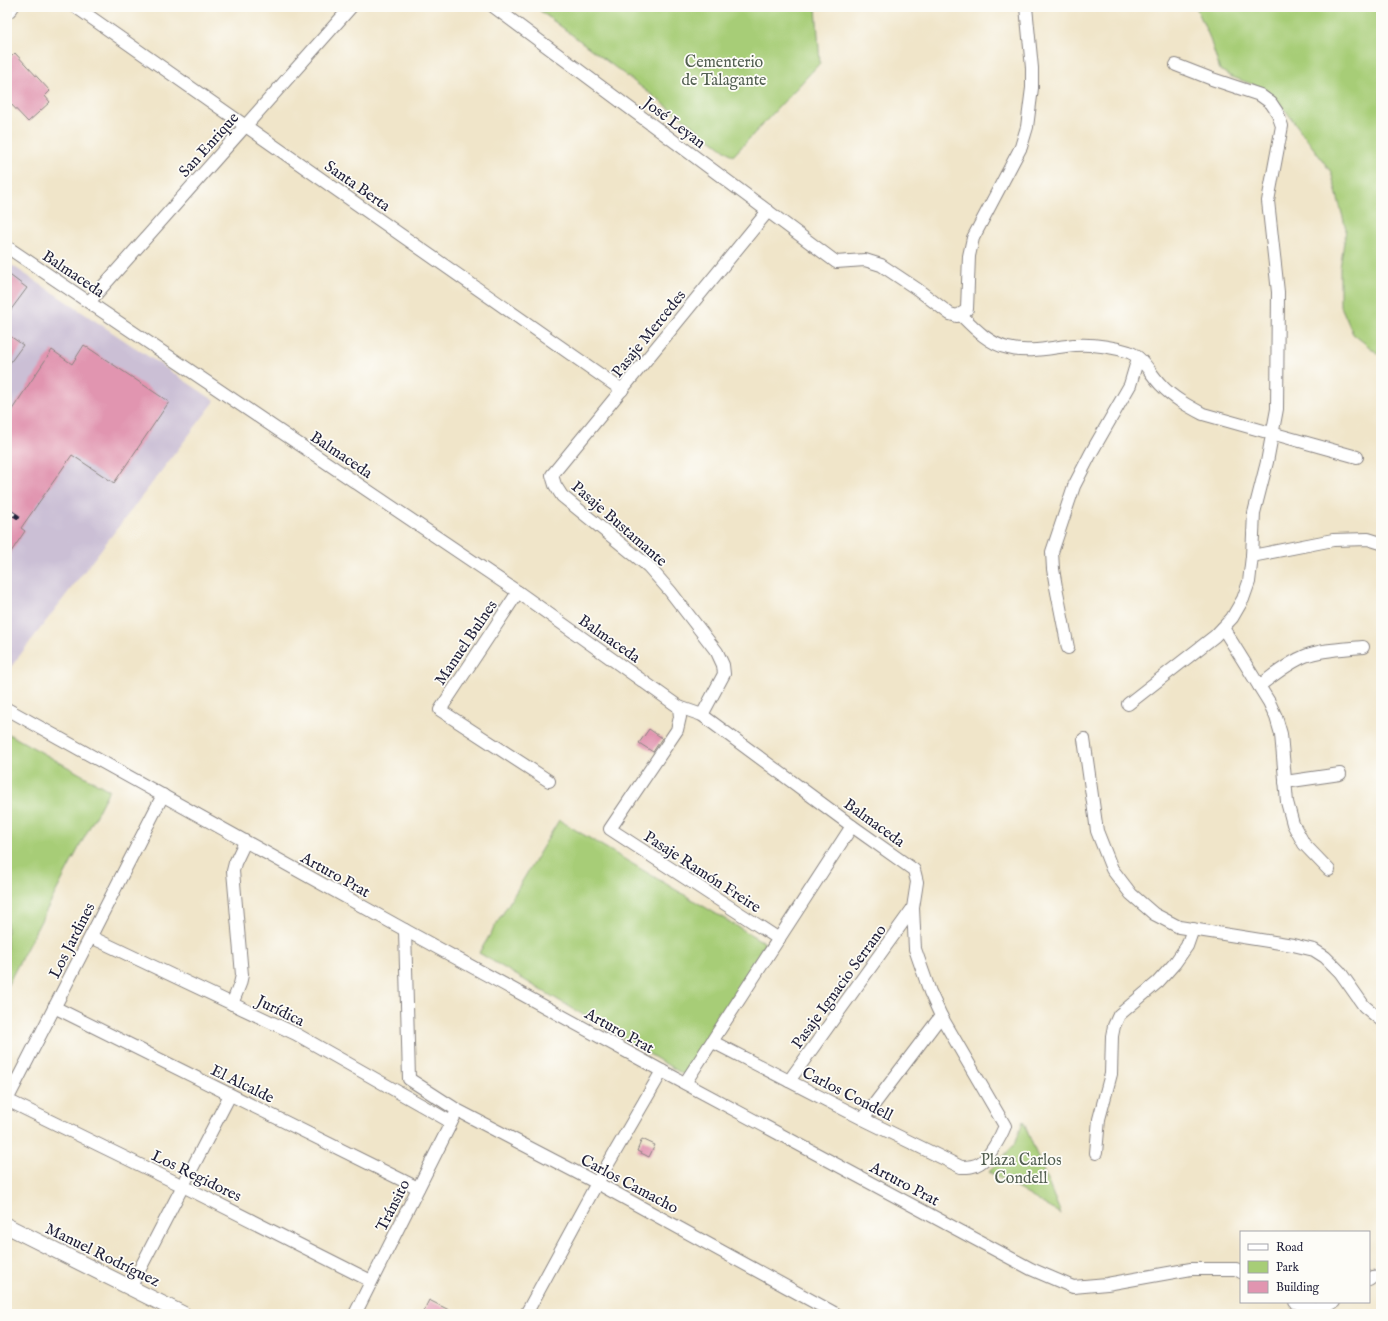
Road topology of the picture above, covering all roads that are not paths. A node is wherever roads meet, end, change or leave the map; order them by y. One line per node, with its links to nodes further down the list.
1 (11, 7): 6 (street)
2 (76, 7): 8 (street, Santa Berta)
3 (351, 7): 8 (street, San Enrique)
4 (494, 7): 9 (street, José Leyan)
5 (1026, 7): 12 (street)
6 (7, 11)
7 (1176, 65): 15 (street)
8 (246, 126): 11 (street, San Enrique); 14 (street, Santa Berta)
9 (768, 211): 12 (street, José Leyan); 14 (street, Pasaje Mercedes)
10 (7, 247): 11 (street, Balmaceda)
11 (89, 302): 20 (street, Balmaceda)
12 (961, 315): 13 (street)
13 (1138, 358): 15 (street); 23 (street)
14 (622, 390): 17 (street, Pasaje Mercedes)
15 (1274, 433): 16 (street); 19 (street)
16 (1358, 457)
17 (552, 475): 28 (street, Pasaje Bustamante)
18 (1381, 543): 19 (street)
19 (1252, 556): 21 (street)
20 (518, 592): 26 (street, Balmaceda); 31 (street, Manuel Bulnes)
21 (1223, 628): 24 (street); 25 (street)
22 (1363, 647): 24 (street)
23 (1068, 648)
24 (1259, 686): 32 (street)
25 (1128, 704)
26 (680, 707): 28 (street, Balmaceda); 41 (street, Pasaje Ramón Freire)
27 (7, 709): 33 (street, Arturo Prat)
28 (702, 715): 34 (street, Balmaceda)
29 (1084, 739): 38 (street)
30 (1340, 774): 32 (street)
31 (549, 781)
32 (1285, 782): 36 (street)
33 (163, 795): 35 (street, Arturo Prat); 40 (street, Los Jardines)
34 (852, 826): 37 (street, Balmaceda); 41 (street)
35 (245, 842): 39 (street, Arturo Prat); 42 (street)
36 (1329, 870)
37 (913, 908): 44 (street, Balmaceda); 48 (street, Pasaje Ignacio Serrano)
38 (1193, 929): 45 (street); 55 (street)
39 (405, 930): 47 (street, Arturo Prat); 52 (street, Carlos Camacho)
40 (91, 937): 42 (street, Jurídica); 43 (street, Los Jardines)
41 (779, 939): 46 (street)
42 (232, 1004): 54 (street, Jurídica)
43 (54, 1007): 50 (street, El Alcalde); 51 (street, Los Jardines)
44 (941, 1016): 53 (street); 56 (street, Balmaceda)
45 (1381, 1020)
46 (713, 1042): 48 (street, Carlos Condell); 49 (street)
47 (662, 1070): 49 (street, Arturo Prat); 57 (street)
48 (789, 1081): 53 (street, Carlos Condell)
49 (685, 1083): 61 (street, Arturo Prat)
50 (230, 1095): 58 (street); 59 (street, El Alcalde)
51 (7, 1100): 58 (street, Los Regidores)
52 (457, 1110): 54 (street, Tránsito); 57 (street, Carlos Camacho)
53 (863, 1119): 56 (street, Carlos Condell)
54 (451, 1122): 59 (street, Tránsito)
55 (1096, 1153)
56 (971, 1167)
57 (596, 1183): 68 (street); 69 (street, Carlos Camacho)
58 (183, 1186): 62 (street, Los Regidores); 63 (street)
59 (418, 1188): 62 (street, Tránsito)
60 (7, 1226): 63 (street, Manuel Rodríguez)
61 (1240, 1271)
62 (371, 1281): 67 (street, Tránsito)
63 (130, 1288): 66 (street, Manuel Rodríguez)
64 (1298, 1303): 65 (street)
65 (1331, 1303)
66 (177, 1313)
67 (355, 1314)
68 (526, 1314)
69 (836, 1314)

